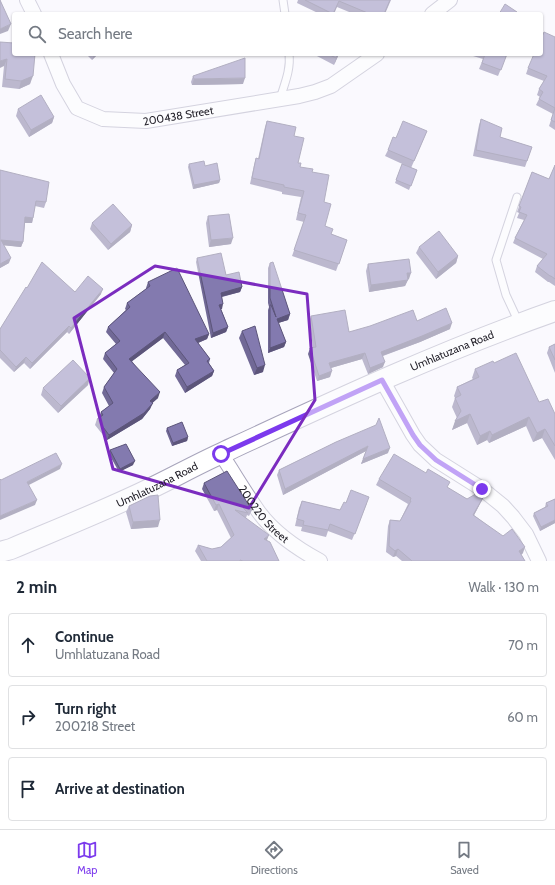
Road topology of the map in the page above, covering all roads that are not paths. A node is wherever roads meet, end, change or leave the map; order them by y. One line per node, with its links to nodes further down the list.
1 (283, 0): 3 (lane)
2 (450, 0): 4 (street)
3 (285, 12)
4 (435, 12)
5 (51, 56): 8 (street, 200438 Street)
6 (289, 56): 8 (lane)
7 (374, 56): 8 (street, 200438 Street)
8 (280, 99)
9 (517, 198): 11 (lane)
10 (555, 311): 11 (street, Umhlatuzana Road)
11 (519, 324): 12 (street, Umhlatuzana Road)
12 (382, 380): 13 (street, Umhlatuzana Road); 16 (street)
13 (221, 454): 14 (street, Umhlatuzana Road); 15 (street, 200220 Street)
14 (0, 552)
15 (320, 561)
16 (539, 561)

